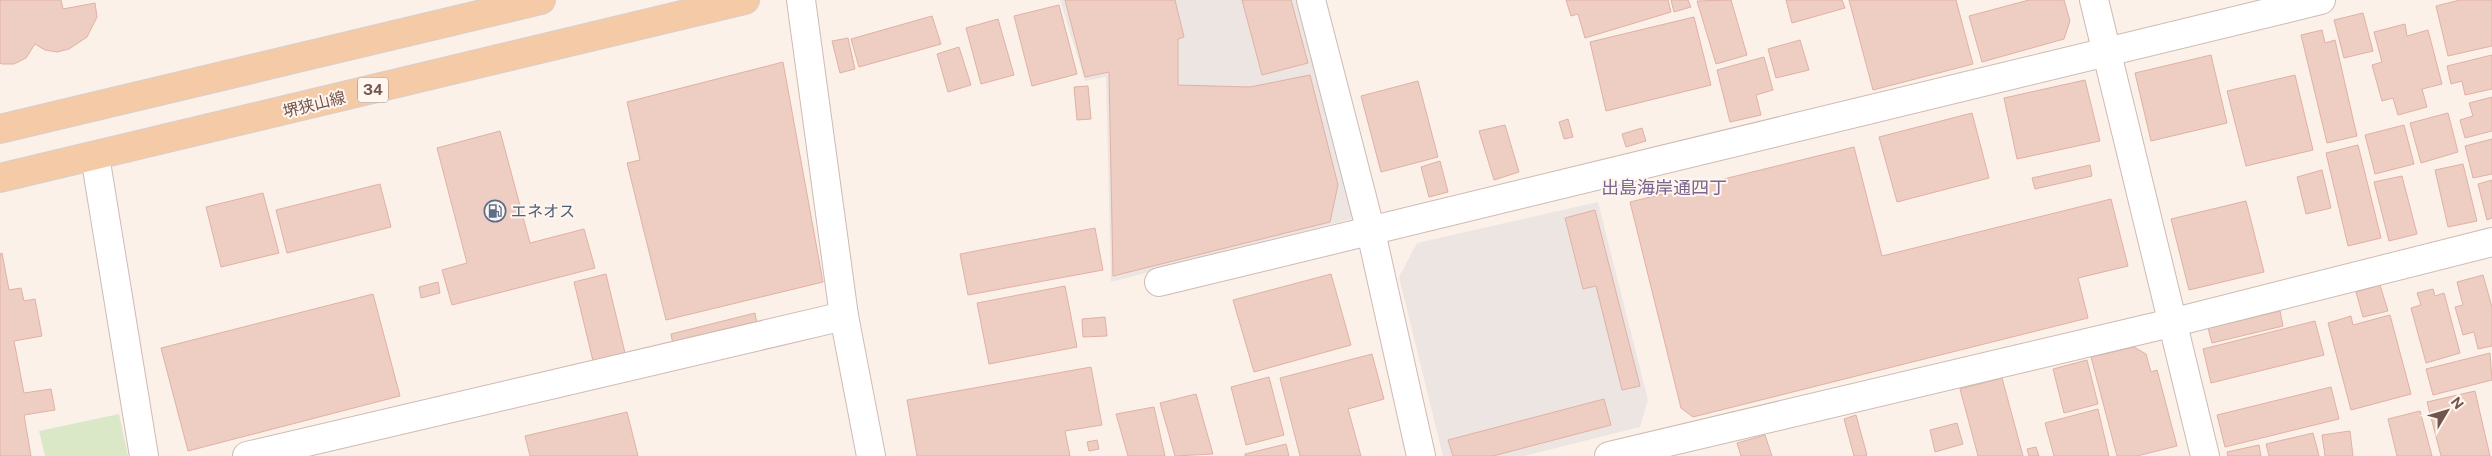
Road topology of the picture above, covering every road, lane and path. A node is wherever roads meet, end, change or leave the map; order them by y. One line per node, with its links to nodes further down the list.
1 (541, 0): 8 (main road)
2 (745, 0): 9 (main road, 堺狭山線 / 34)
3 (801, 0): 14 (street)
4 (1311, 0): 11 (street)
5 (2094, 0): 7 (street)
6 (2320, 0): 7 (street)
7 (2106, 53): 11 (street); 15 (street)
8 (0, 129)
9 (95, 156): 10 (main road, 堺狭山線 / 34); 16 (street)
10 (0, 178)
11 (1371, 232): 13 (street); 19 (street)
12 (2492, 242): 15 (street)
13 (1158, 282)
14 (844, 316): 17 (street); 18 (street)
15 (2171, 323): 20 (street); 21 (street)
16 (144, 456)
17 (246, 456)
18 (871, 456)
19 (1421, 456)
20 (1609, 456)
21 (2205, 456)

